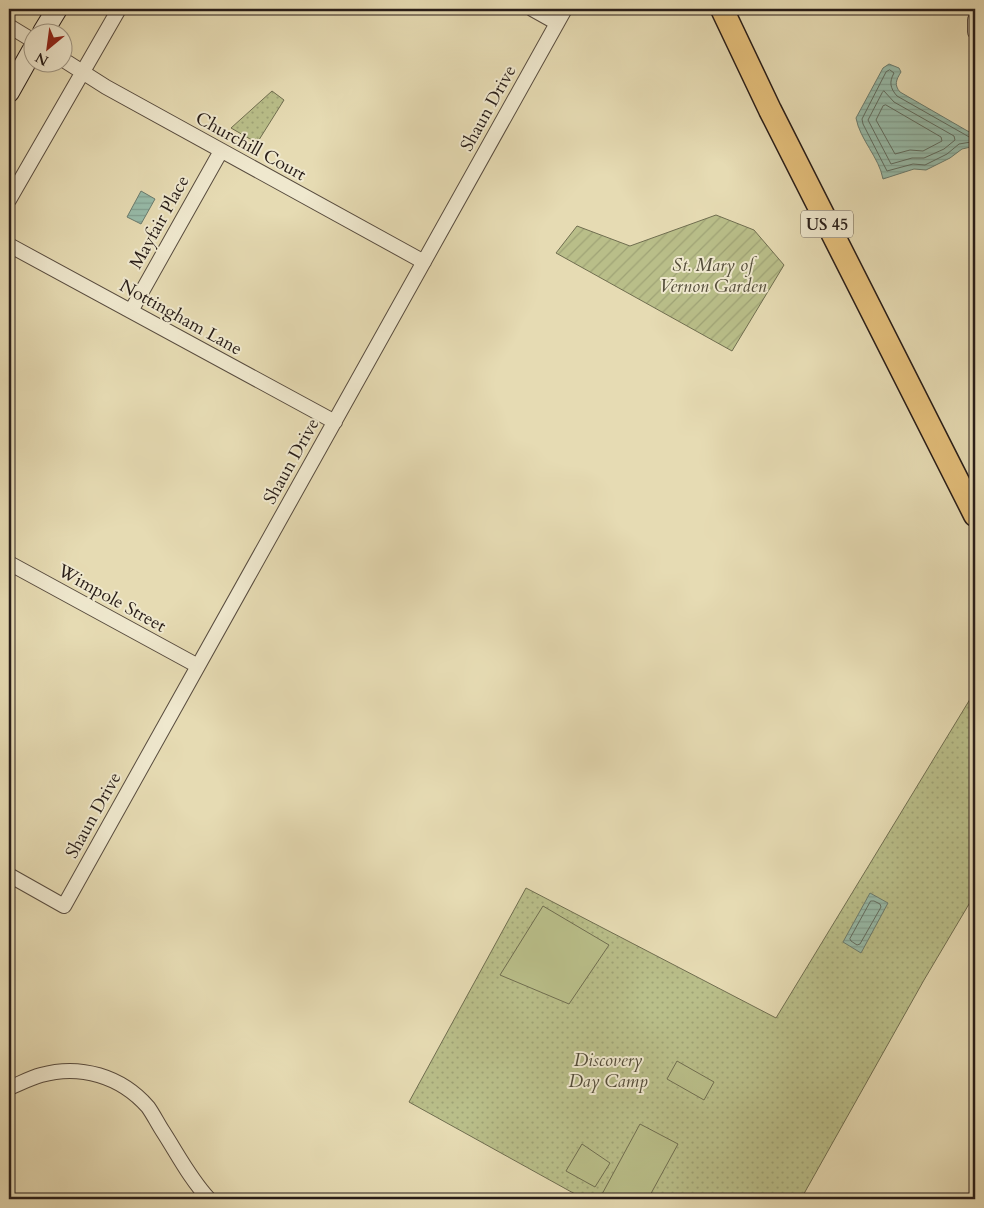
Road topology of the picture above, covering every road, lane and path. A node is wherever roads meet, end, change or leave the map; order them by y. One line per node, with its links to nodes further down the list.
1 (57, 9): 7 (main road)
2 (119, 9): 14 (street)
3 (532, 9): 8 (street)
4 (565, 9): 8 (street, Shaun Drive)
5 (722, 9): 22 (main road, US 45)
6 (975, 20): 10 (street)
7 (49, 22)
8 (557, 23): 19 (street, Shaun Drive)
9 (9, 26): 11 (street)
10 (975, 32)
11 (22, 34)
12 (72, 66): 14 (street, Churchill Court)
13 (22, 69): 15 (main road)
14 (82, 72): 16 (street, Churchill Court); 17 (street)
15 (9, 92)
16 (221, 151): 19 (street, Churchill Court); 20 (street, Mayfair Place)
17 (9, 200)
18 (9, 245): 20 (street, Nottingham Lane)
19 (424, 262): 21 (street, Shaun Drive)
20 (131, 311): 21 (street, Nottingham Lane)
21 (335, 422): 26 (street, Shaun Drive)
22 (951, 470): 23 (main road); 24 (main road, US 45)
23 (975, 484)
24 (975, 515)
25 (9, 563): 26 (street, Wimpole Street)
26 (198, 666): 27 (street, Shaun Drive)
27 (9, 875)
28 (9, 1088): 29 (street)
29 (209, 1199)

